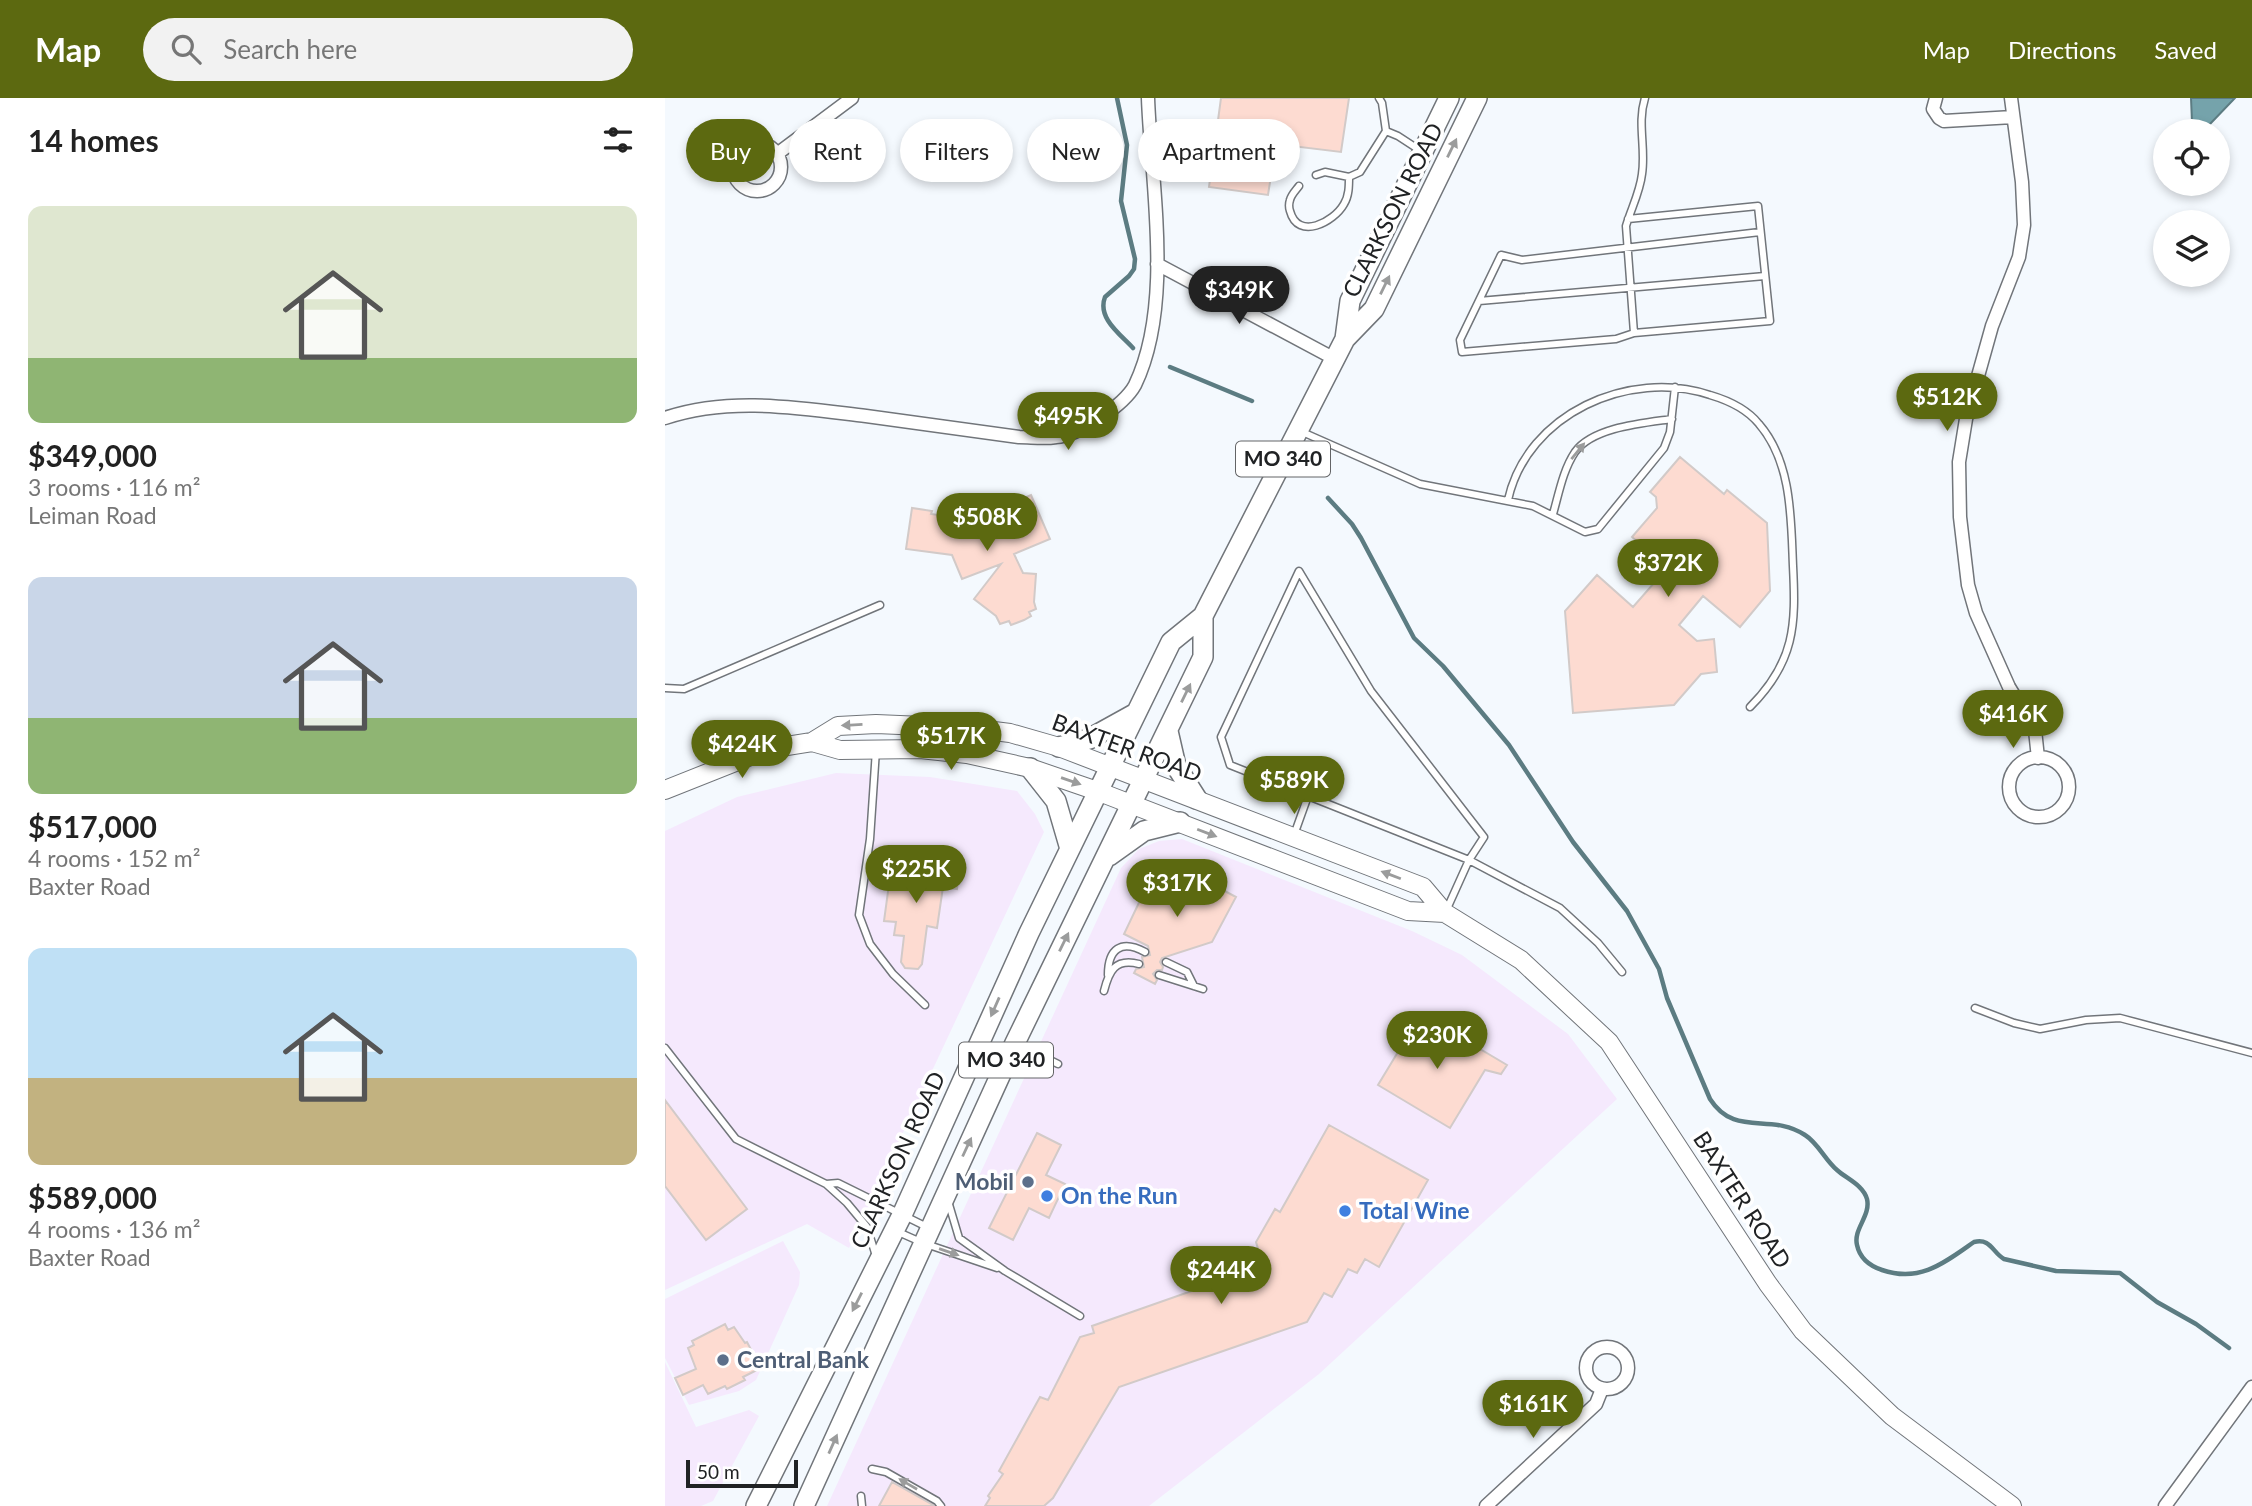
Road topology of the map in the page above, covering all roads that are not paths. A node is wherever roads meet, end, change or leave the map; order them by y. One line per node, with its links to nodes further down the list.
1 (852, 98): 12 (street)
2 (1148, 98): 20 (street)
3 (1379, 98): 10 (lane)
4 (1449, 98): 11 (main road, CLARKSON ROAD / MO 340)
5 (1477, 98): 16 (main road, CLARKSON ROAD / MO 340, one-way to 5)
6 (1645, 98): 17 (lane)
7 (1936, 98): 9 (street)
8 (2011, 98): 9 (street)
9 (2013, 117): 42 (street)
10 (1386, 131): 11 (lane); 14 (lane)
11 (1422, 152): 16 (main road); 25 (main road, CLARKSON ROAD / MO 340)
12 (777, 154)
13 (1316, 175): 14 (lane)
14 (1349, 177): 15 (lane)
15 (1299, 186)
16 (1427, 199): 25 (main road, CLARKSON ROAD / MO 340, one-way to 16)
17 (1628, 219): 18 (lane); 19 (lane)
18 (1760, 232): 19 (lane); 21 (lane)
19 (1627, 246): 22 (lane); 23 (lane)
20 (1157, 264): 26 (street); 28 (street)
21 (1765, 276): 22 (lane); 24 (lane)
22 (1630, 288): 23 (lane); 24 (lane)
23 (1479, 301): 24 (lane)
24 (1634, 333)
25 (1345, 339): 26 (main road, CLARKSON ROAD / MO 340)
26 (1335, 359): 30 (main road, CLARKSON ROAD / MO 340)
27 (1675, 387): 29 (lane); 31 (lane); 36 (lane)
28 (665, 418)
29 (1672, 419): 32 (lane, one-way to 29); 32 (lane)
30 (1298, 430): 31 (lane); 34 (main road, CLARKSON ROAD / MO 340)
31 (1509, 500): 32 (lane)
32 (1553, 514)
33 (880, 605): 35 (lane)
34 (1203, 616): 37 (main road, CLARKSON ROAD / MO 340); 38 (main road, CLARKSON ROAD / MO 340, one-way to 34)
35 (665, 688)
36 (1751, 707)
37 (1136, 713): 40 (main road); 43 (main road, CLARKSON ROAD / MO 340)
38 (1168, 730): 45 (main road, CLARKSON ROAD / MO 340); 49 (main road)
39 (812, 742): 40 (main road, BAXTER ROAD, one-way to 39); 41 (main road, BAXTER ROAD); 46 (main road, BAXTER ROAD)
40 (1059, 747): 43 (main road, BAXTER ROAD)
41 (877, 748): 44 (main road, BAXTER ROAD); 66 (lane)
42 (2038, 758): 42 (street)
43 (1110, 766): 45 (main road, BAXTER ROAD); 47 (main road, CLARKSON ROAD / MO 340)
44 (1030, 768): 47 (main road, BAXTER ROAD, one-way to 47); 53 (main road)
45 (1144, 779): 49 (main road, BAXTER ROAD); 50 (main road, CLARKSON ROAD / MO 340)
46 (665, 790)
47 (1097, 790): 50 (main road, BAXTER ROAD); 53 (main road, CLARKSON ROAD / MO 340)
48 (1308, 796): 52 (lane); 55 (lane); 55 (lane)
49 (1197, 799): 52 (main road, BAXTER ROAD)
50 (1131, 804): 51 (main road, BAXTER ROAD); 54 (main road, CLARKSON ROAD / MO 340)
51 (1180, 822): 54 (main road); 56 (main road, BAXTER ROAD, one-way to 56)
52 (1294, 837): 56 (main road, BAXTER ROAD, one-way to 52)
53 (1070, 849): 74 (main road, CLARKSON ROAD / MO 340, one-way to 74)
54 (1105, 858): 68 (main road, CLARKSON ROAD / MO 340, one-way to 54)
55 (1469, 860): 56 (lane); 60 (lane)
56 (1445, 913): 88 (main road, BAXTER ROAD)
57 (1145, 951): 61 (lane)
58 (1166, 962): 63 (lane)
59 (1139, 964): 61 (lane)
60 (1622, 972)
61 (1108, 975): 65 (lane)
62 (1159, 975): 63 (lane)
63 (1194, 986): 64 (lane)
64 (1203, 989)
65 (1104, 991)
66 (925, 1005)
67 (1975, 1008): 70 (lane)
68 (1015, 1043): 71 (lane); 73 (main road, CLARKSON ROAD / MO 340, one-way to 68)
69 (665, 1048): 72 (lane)
70 (2252, 1053)
71 (1058, 1064)
72 (826, 1184): 74 (lane); 76 (lane)
73 (946, 1192): 75 (main road, CLARKSON ROAD / MO 340); 77 (lane)
74 (898, 1222): 75 (lane); 75 (lane); 76 (main road, CLARKSON ROAD / MO 340)
75 (926, 1236): 77 (lane, one-way to 77); 84 (main road, CLARKSON ROAD / MO 340, one-way to 75)
76 (877, 1262): 83 (main road, CLARKSON ROAD / MO 340, one-way to 83)
77 (1005, 1271): 78 (lane)
78 (1080, 1316)
79 (2252, 1387): 89 (street)
80 (1602, 1389): 87 (street)
81 (872, 1469): 86 (lane, one-way to 81)
82 (861, 1496): 85 (lane)
83 (757, 1506)
84 (804, 1506)
85 (862, 1506)
86 (941, 1506)
87 (1486, 1506)
88 (2012, 1506)
89 (2165, 1506)

